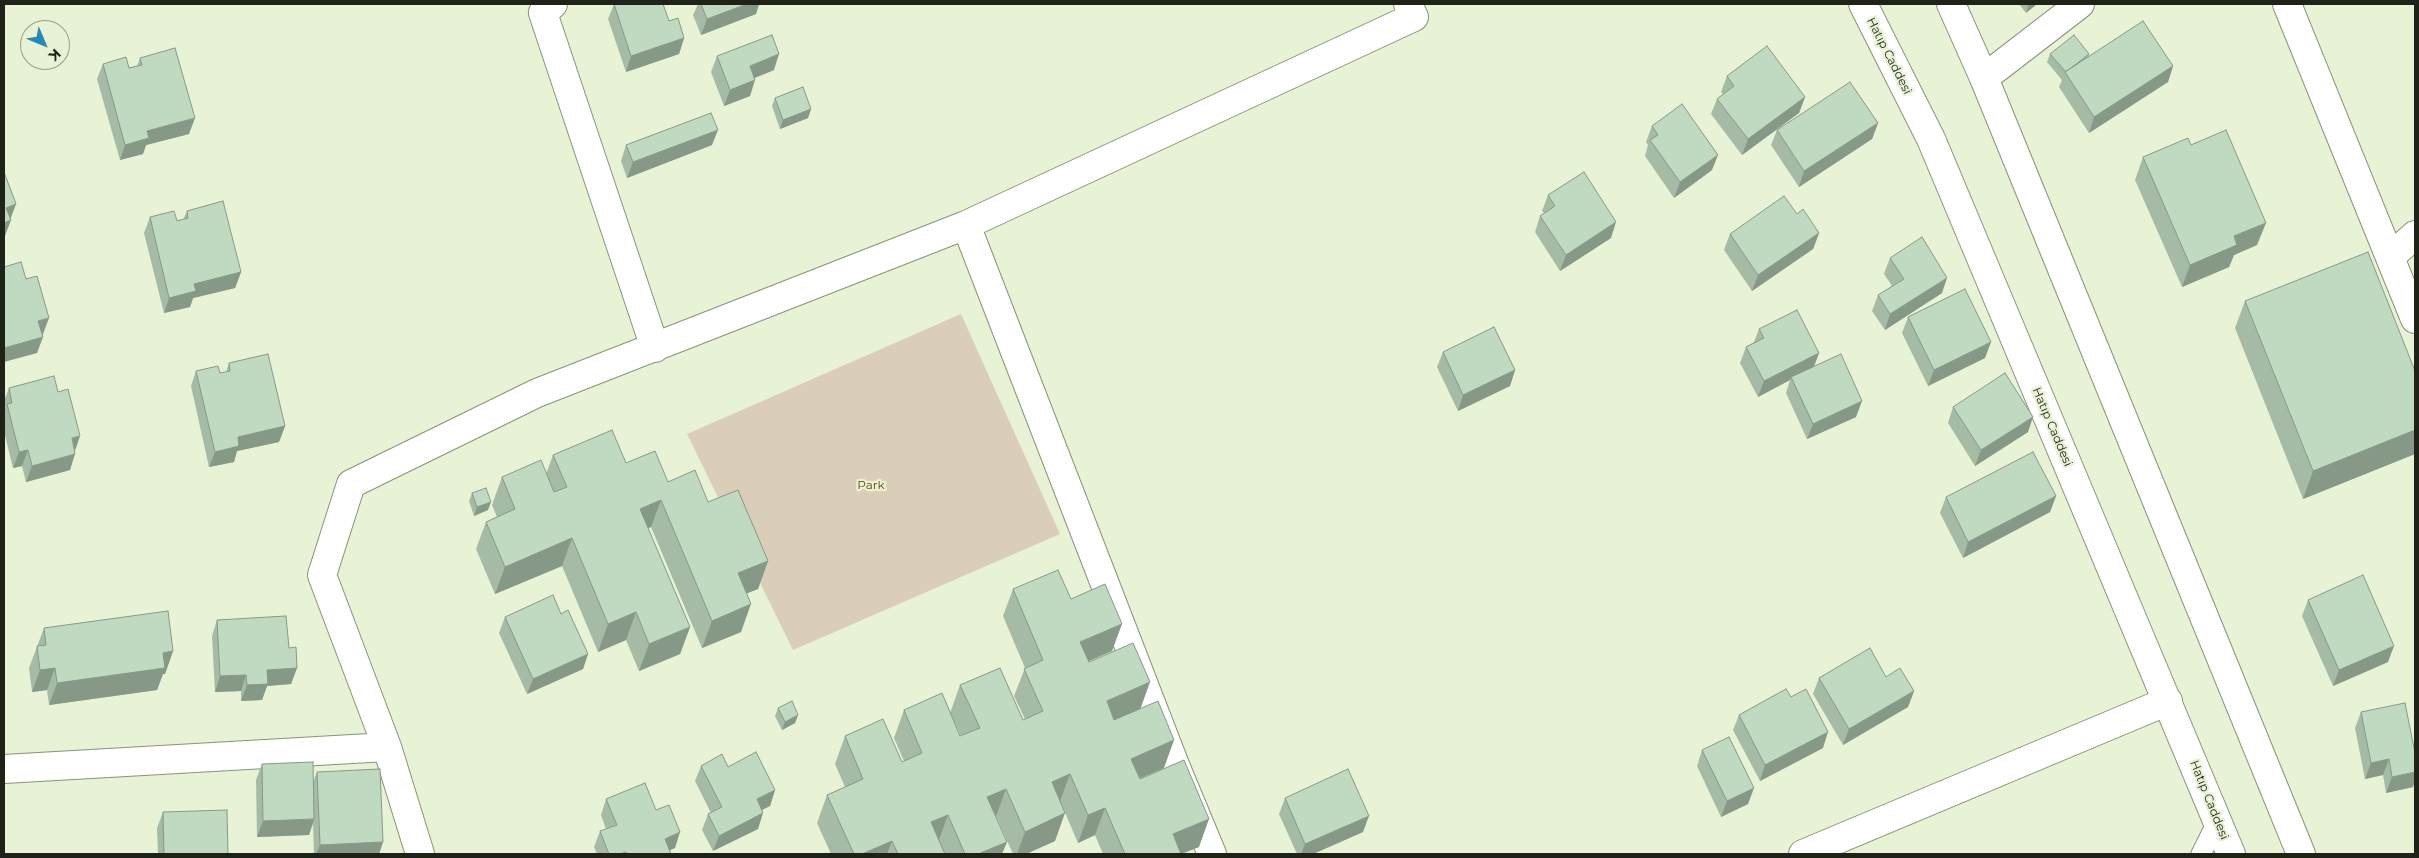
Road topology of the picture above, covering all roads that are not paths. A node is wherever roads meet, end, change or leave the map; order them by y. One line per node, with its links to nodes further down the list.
1 (553, 4): 12 (street)
2 (1408, 4): 8 (street)
3 (1863, 4): 13 (street, Hatıp Caddesi)
4 (1951, 4): 7 (street)
5 (2080, 4): 7 (street)
6 (2287, 4): 10 (street)
7 (1984, 78): 22 (street)
8 (966, 225): 12 (street); 18 (street)
9 (2415, 235): 10 (street)
10 (2390, 257): 11 (street)
11 (2415, 319)
12 (655, 348): 14 (street)
13 (2168, 701): 16 (street, Hatıp Caddesi); 19 (street)
14 (387, 746): 15 (street); 17 (street)
15 (4, 769)
16 (2217, 822): 20 (lane); 21 (street, Hatıp Caddesi)
17 (420, 854)
18 (1212, 854)
19 (1803, 854)
20 (2201, 854)
21 (2231, 854)
22 (2301, 854)

